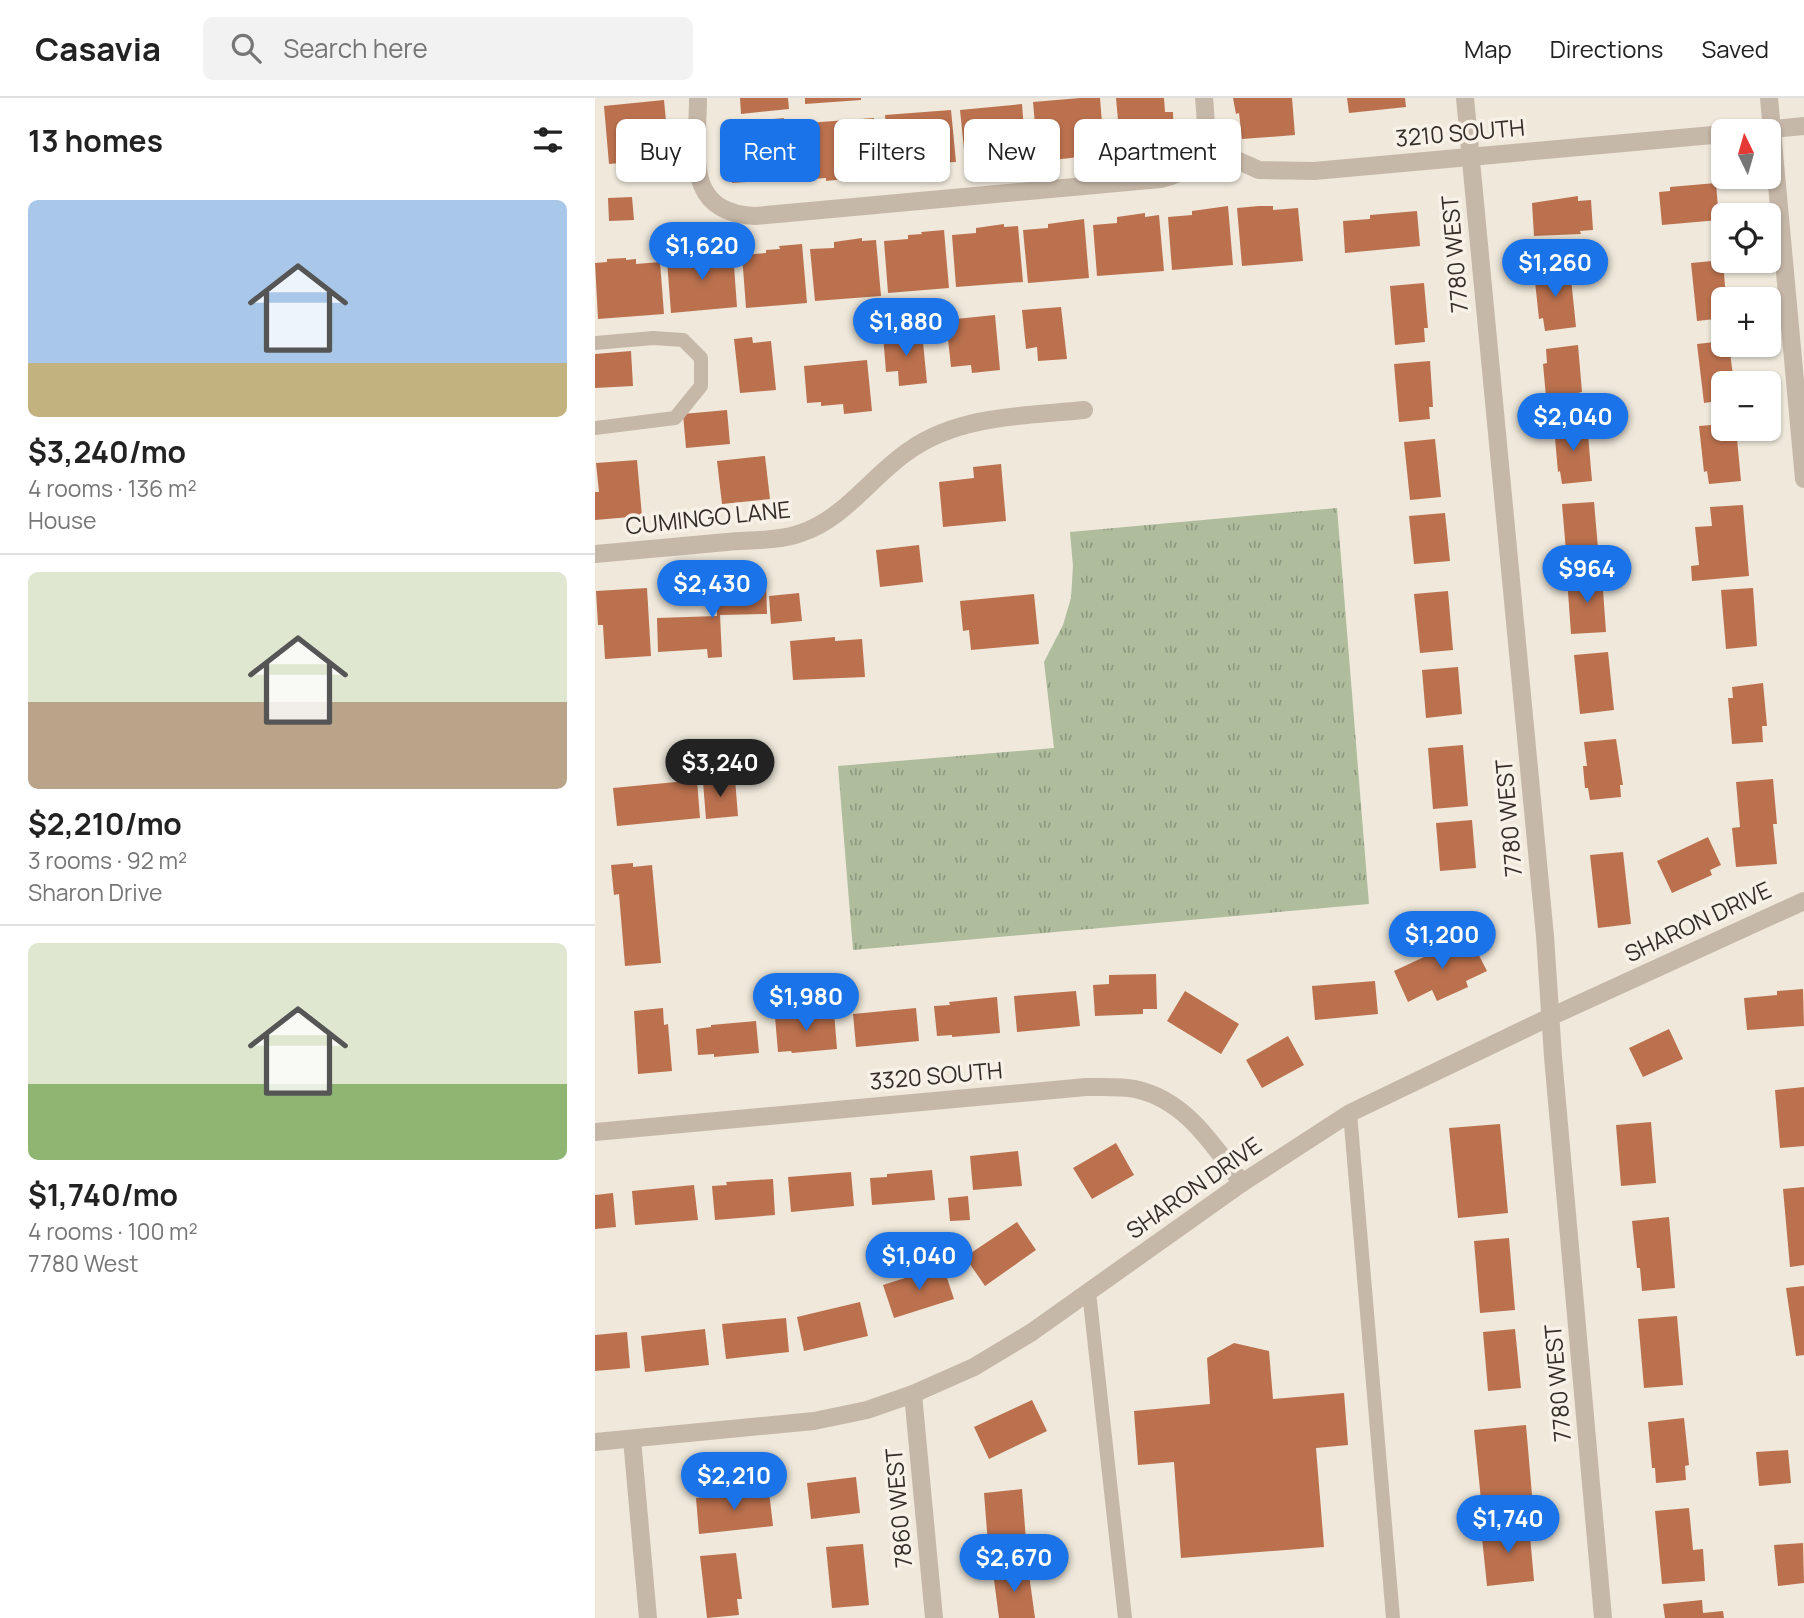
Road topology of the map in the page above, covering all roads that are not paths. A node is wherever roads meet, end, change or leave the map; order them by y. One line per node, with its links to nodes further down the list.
1 (698, 98): 12 (street)
2 (1204, 98): 5 (street)
3 (1465, 98): 10 (street, 7780 WEST)
4 (1769, 98): 6 (street)
5 (1206, 119)
6 (1771, 119)
7 (1804, 126): 8 (street)
8 (1781, 128)
9 (1711, 135): 10 (street, 3210 SOUTH)
10 (1470, 157): 11 (street, 3210 SOUTH); 20 (street, 7780 WEST)
11 (1241, 162)
12 (1128, 182)
13 (1777, 189): 17 (street)
14 (595, 343): 16 (lane)
15 (1084, 410): 18 (street, CUMINGO LANE)
16 (595, 428)
17 (1804, 479)
18 (595, 554)
19 (1804, 901): 20 (street, SHARON DRIVE)
20 (1550, 1017): 21 (street, SHARON DRIVE); 32 (street, 7780 WEST)
21 (1350, 1113): 23 (street, SHARON DRIVE); 31 (lane)
22 (595, 1132): 23 (street, 3320 SOUTH)
23 (1242, 1183): 24 (street, SHARON DRIVE)
24 (1089, 1292): 25 (street, SHARON DRIVE); 30 (lane)
25 (913, 1394): 26 (street, SHARON DRIVE); 29 (street, 7860 WEST)
26 (632, 1438): 27 (street, SHARON DRIVE); 28 (street)
27 (595, 1442)
28 (648, 1618)
29 (934, 1618)
30 (1125, 1618)
31 (1393, 1618)
32 (1603, 1618)

